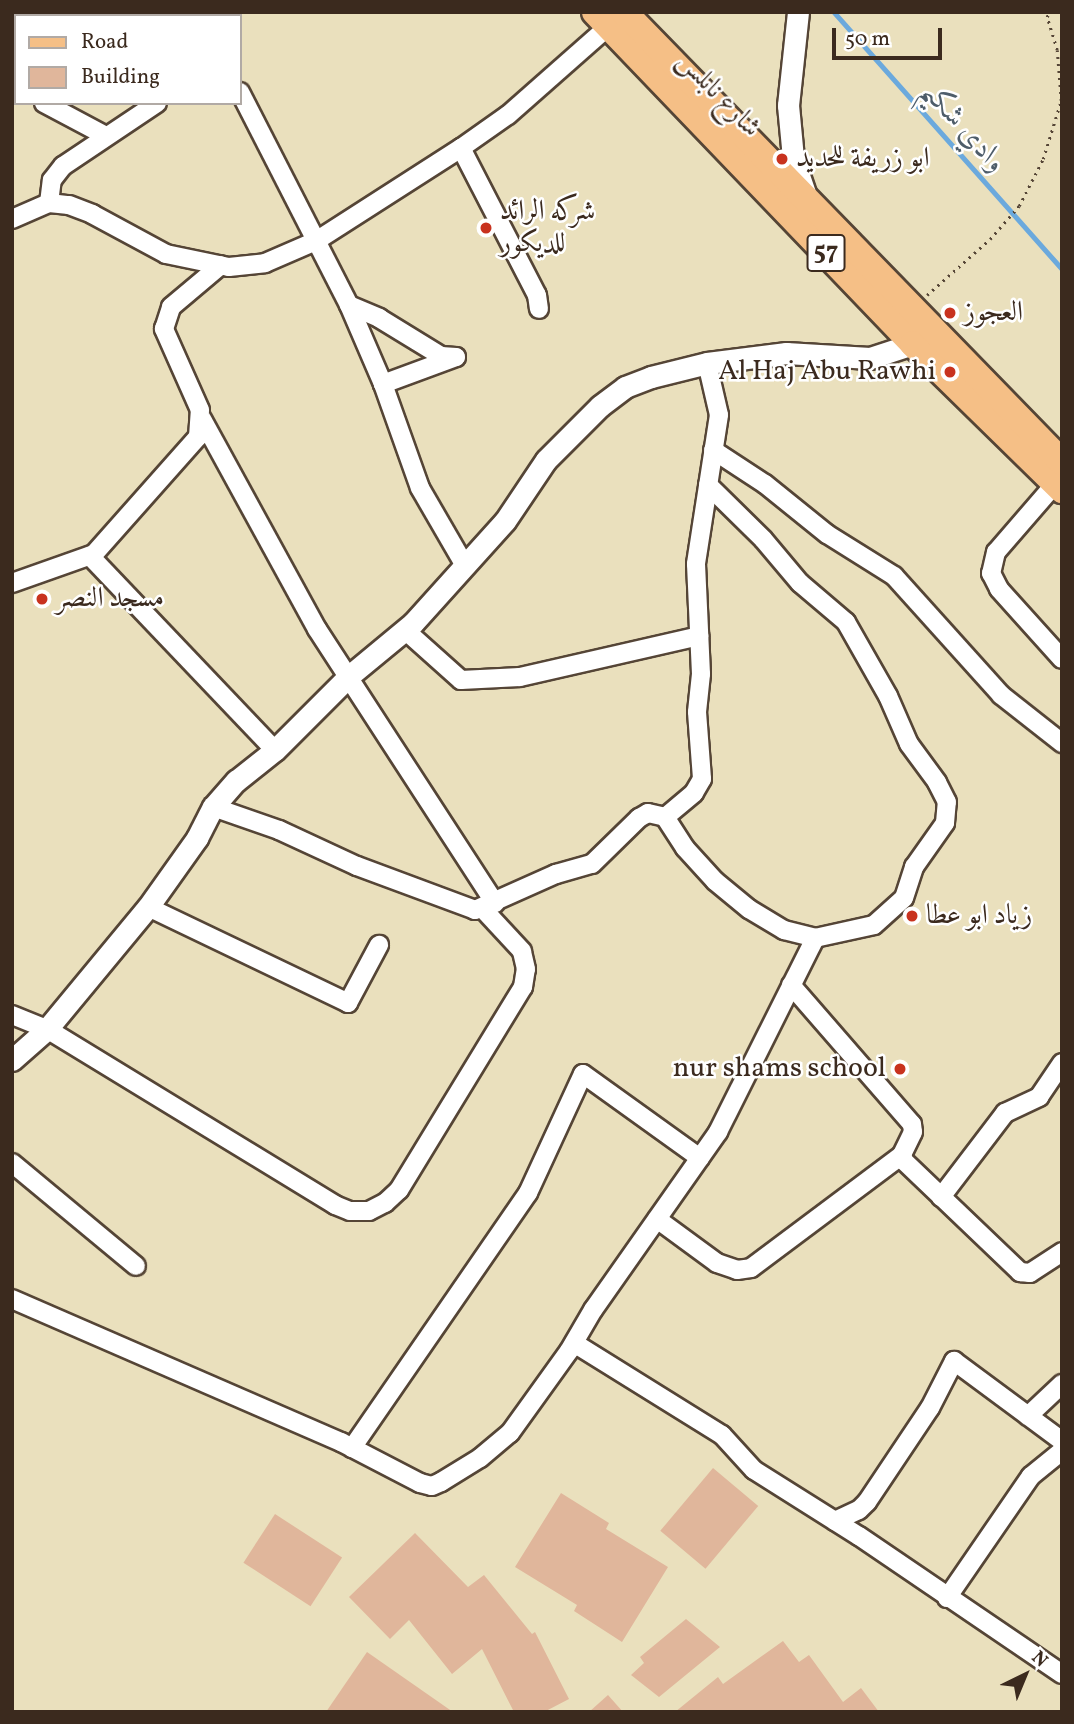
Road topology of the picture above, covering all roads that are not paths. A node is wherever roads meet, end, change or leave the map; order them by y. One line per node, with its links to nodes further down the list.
1 (798, 12): 6 (street)
2 (609, 17): 8 (street); 9 (main road, شارع نابلس / 57); 17 (main road, شارع نابلس / 57)
3 (242, 96): 13 (street)
4 (48, 105): 7 (street)
5 (154, 105): 7 (street)
6 (788, 105): 9 (street); 11 (street)
7 (106, 136): 10 (street)
8 (461, 148): 13 (street); 16 (street)
9 (769, 162): 11 (main road, شارع نابلس / 57)
10 (49, 203): 12 (street); 14 (street)
11 (809, 203): 22 (main road, شارع نابلس / 57)
12 (12, 219)
13 (316, 241): 14 (street); 15 (street)
14 (221, 265): 20 (street)
15 (349, 305): 19 (street); 19 (street)
16 (539, 309)
17 (913, 344): 18 (street); 22 (main road, شارع نابلس / 57)
18 (707, 363): 21 (street); 25 (street)
19 (383, 384): 25 (street)
20 (202, 419): 24 (street); 30 (street)
21 (713, 450): 23 (street); 31 (street)
22 (1060, 479): 29 (street)
23 (708, 485): 28 (street); 37 (street)
24 (90, 556): 26 (street); 32 (street)
25 (464, 564): 27 (street)
26 (12, 583)
27 (405, 630): 28 (street); 30 (street)
28 (699, 636): 34 (street)
29 (1062, 659)
30 (349, 676): 32 (street); 35 (street)
31 (1062, 743)
32 (275, 750): 33 (street)
33 (213, 807): 35 (street); 36 (street)
34 (665, 817): 35 (street); 37 (street)
35 (489, 906): 41 (street)
36 (148, 907): 38 (street); 41 (street)
37 (815, 938): 39 (street)
38 (379, 945)
39 (791, 985): 44 (street); 45 (street)
40 (12, 1015): 41 (street)
41 (47, 1029): 42 (street)
42 (12, 1060)
43 (1062, 1063): 47 (street)
44 (902, 1154): 47 (street); 48 (street)
45 (700, 1158): 48 (street); 56 (street)
46 (12, 1163): 50 (street)
47 (941, 1197): 49 (street)
48 (657, 1219): 52 (street)
49 (1062, 1252)
50 (136, 1266)
51 (12, 1299): 56 (street)
52 (574, 1343): 56 (street); 58 (street)
53 (1062, 1384): 54 (street)
54 (1028, 1416): 55 (street); 58 (street)
55 (1062, 1441)
56 (352, 1448)
57 (1062, 1451): 59 (street)
58 (835, 1521): 59 (street)
59 (947, 1598): 60 (street)
60 (1062, 1674)

